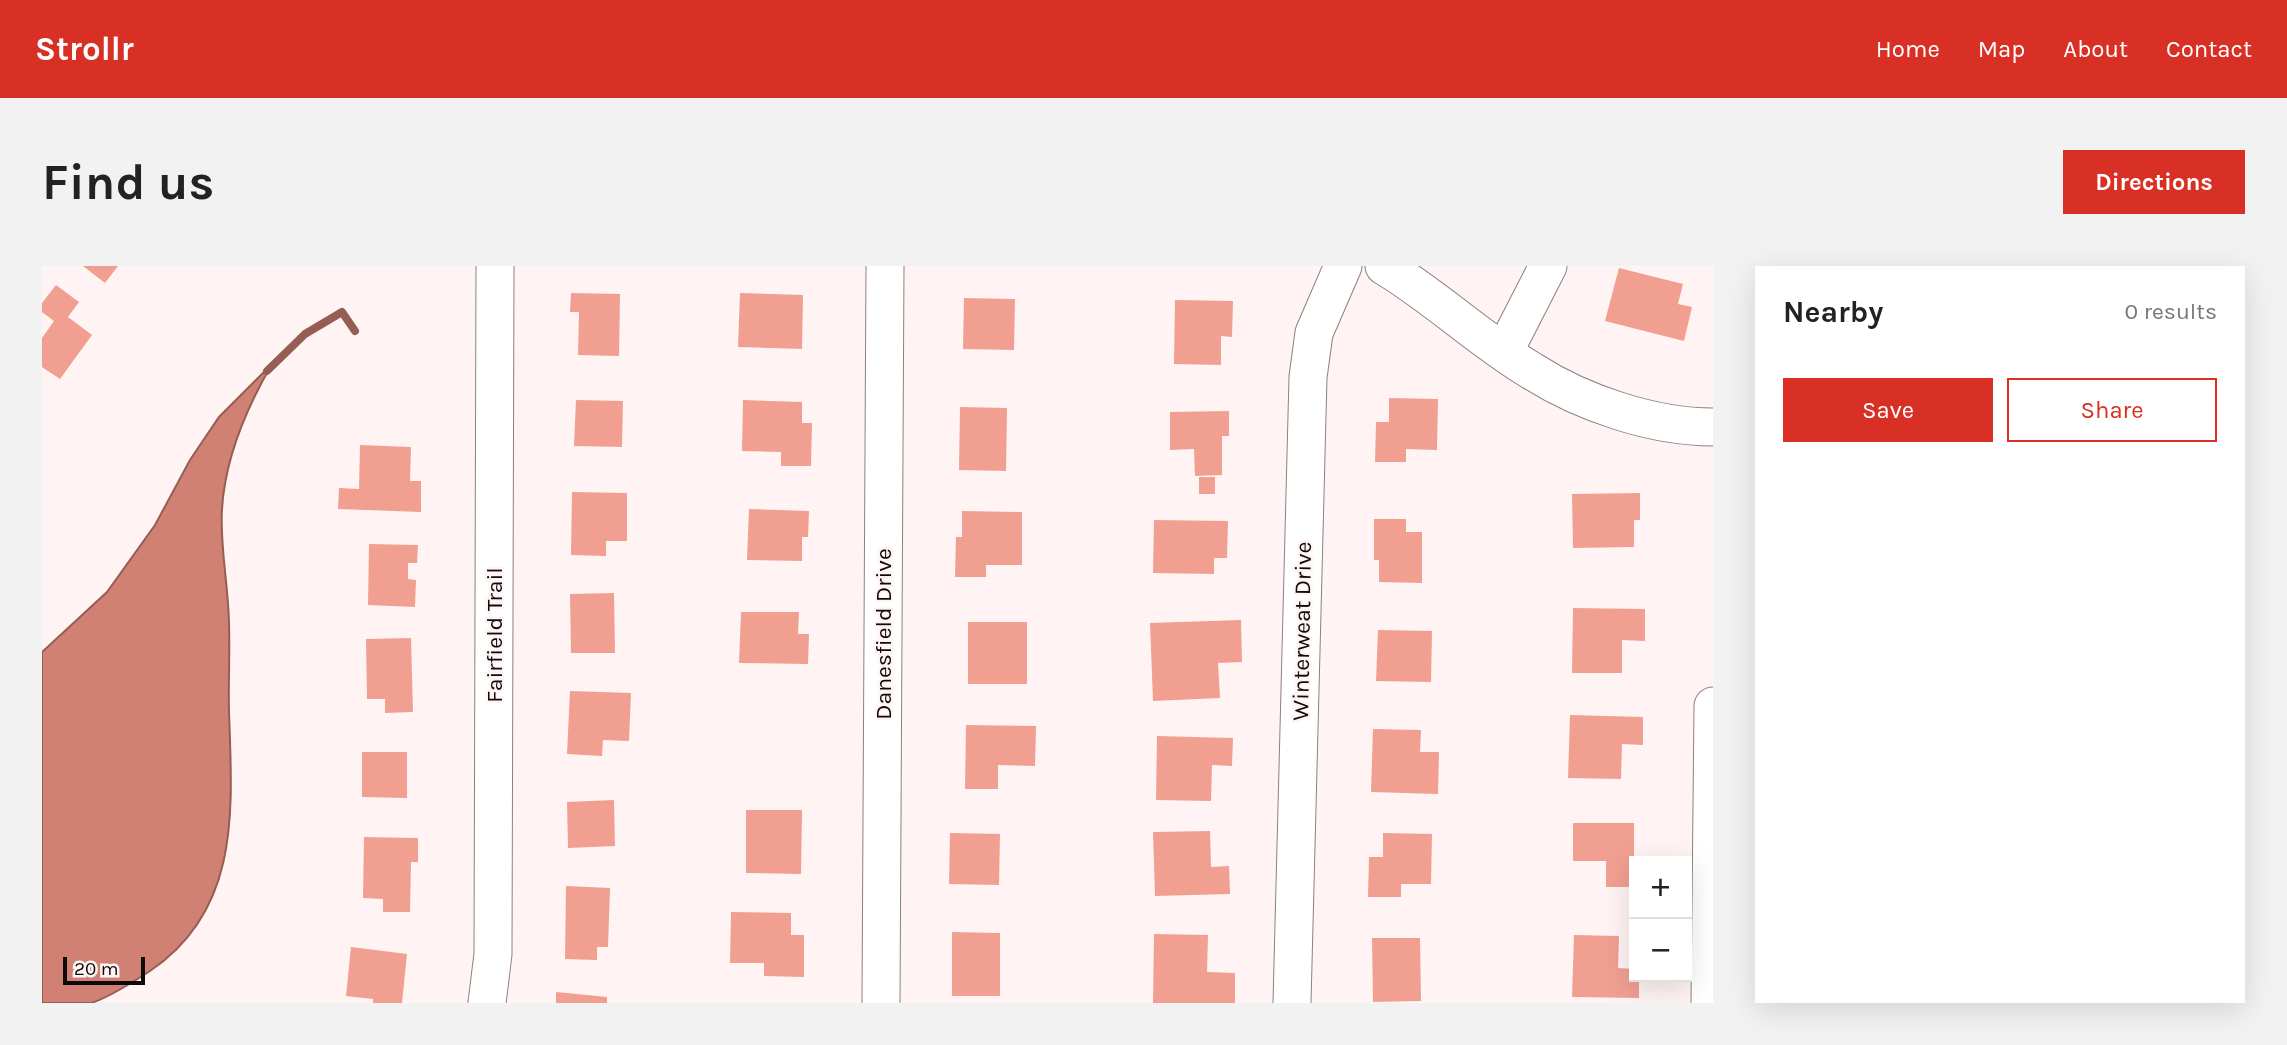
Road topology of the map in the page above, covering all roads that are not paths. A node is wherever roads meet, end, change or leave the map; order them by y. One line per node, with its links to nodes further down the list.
1 (495, 266): 9 (street, Fairfield Trail)
2 (885, 266): 10 (street, Danesfield Drive)
3 (1343, 266): 11 (street, Winterweat Drive)
4 (1384, 266): 6 (street)
5 (1548, 266): 6 (street)
6 (1504, 352): 7 (street)
7 (1713, 427)
8 (1713, 706): 12 (street)
9 (487, 1003)
10 (881, 1003)
11 (1292, 1003)
12 (1710, 1003)

